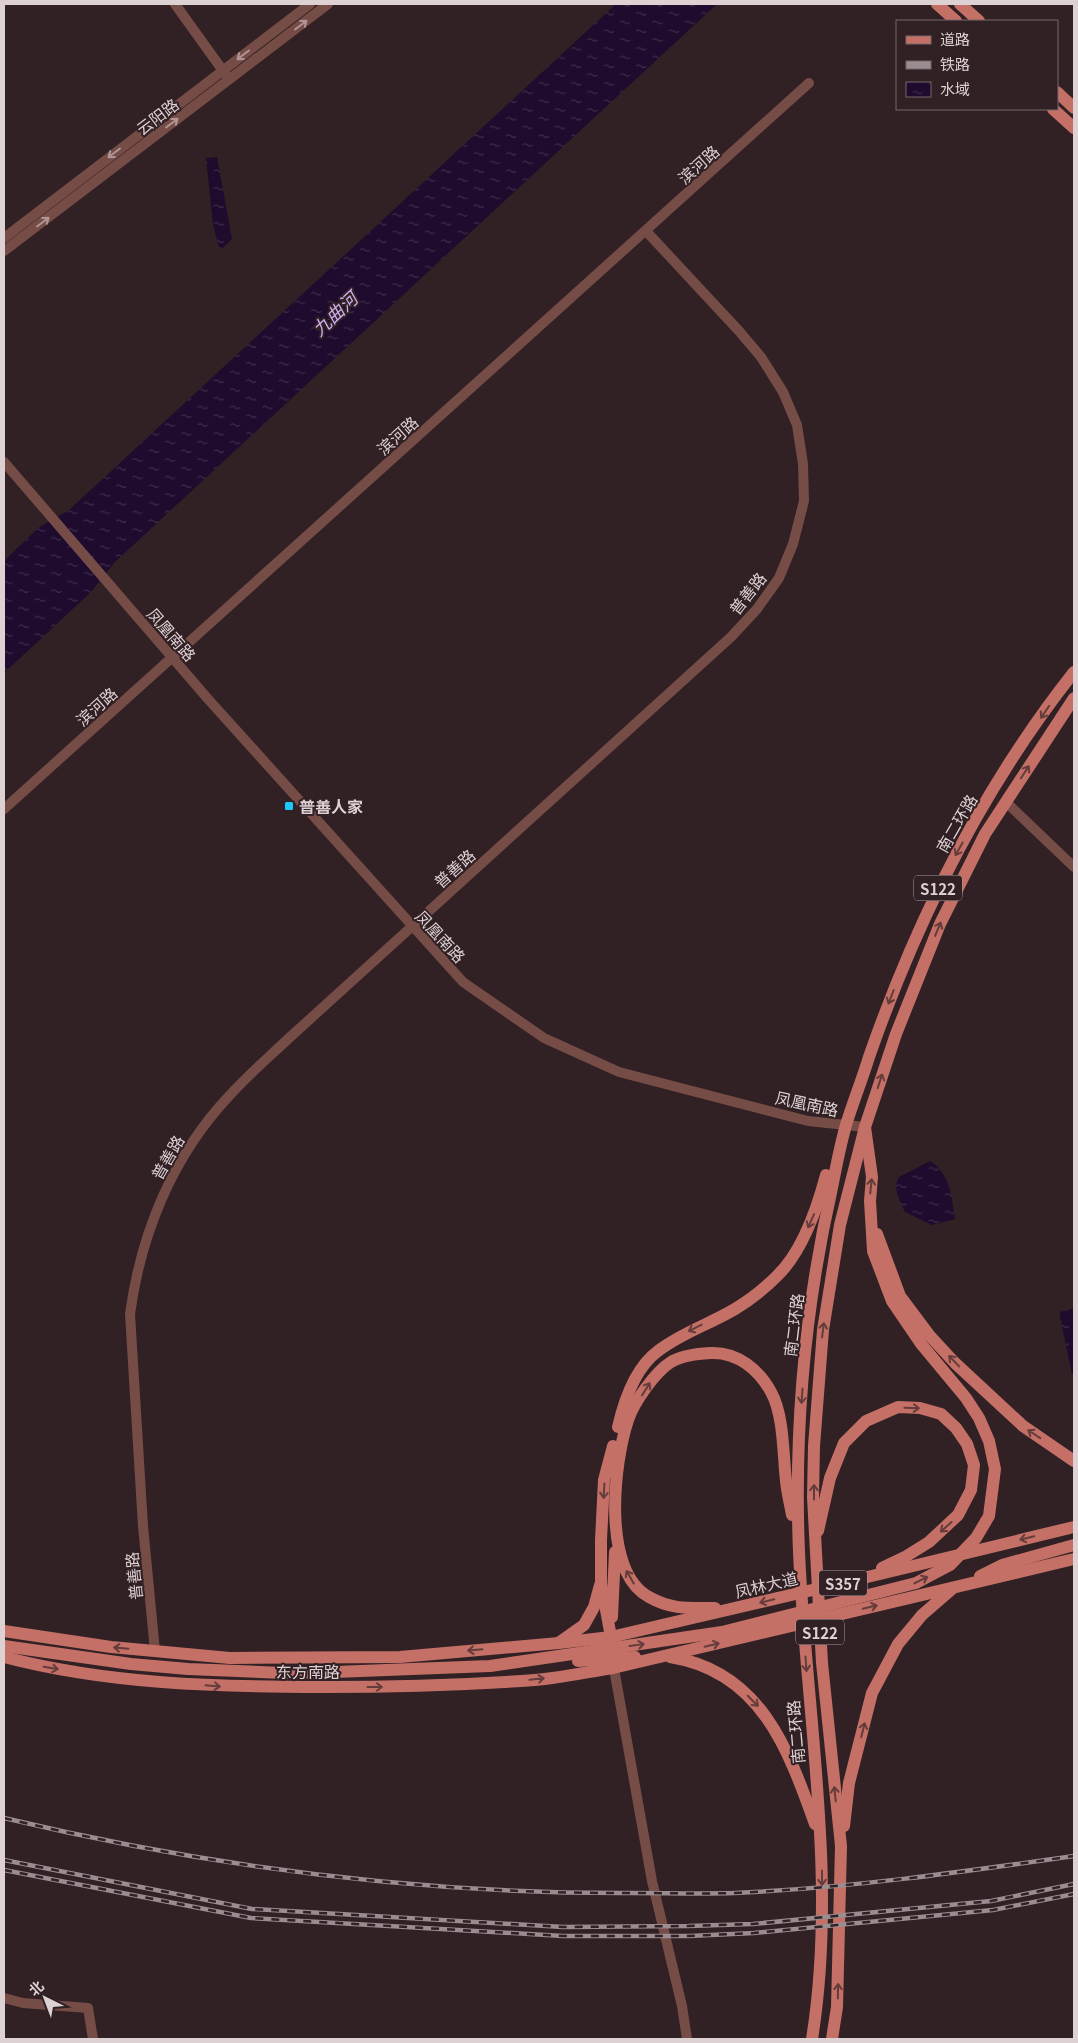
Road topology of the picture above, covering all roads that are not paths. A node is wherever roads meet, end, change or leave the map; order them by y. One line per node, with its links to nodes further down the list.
1 (175, 4): 8 (street)
2 (310, 4): 8 (street, 云阳路, one-way to 8)
3 (328, 4): 9 (street, 云阳路, one-way to 3)
4 (937, 4): 6 (main road)
5 (960, 4): 7 (main road)
6 (955, 20)
7 (978, 20)
8 (223, 70): 9 (street); 16 (street, 云阳路, one-way to 16)
9 (229, 80): 17 (street, 云阳路, one-way to 9)
10 (809, 83): 15 (street, 滨河路)
11 (1058, 93): 12 (main road)
12 (1074, 108)
13 (1054, 110): 14 (main road)
14 (1074, 128)
15 (646, 231): 19 (street, 滨河路); 25 (street, 普善路)
16 (4, 238)
17 (4, 251)
18 (4, 462): 19 (street, 凤凰南路)
19 (173, 657): 23 (street, 滨河路); 25 (street, 凤凰南路)
20 (1074, 672): 26 (main road, 南二环路 / S122, one-way to 26)
21 (1074, 698): 22 (main road, 南二环路 / S122, one-way to 21)
22 (1006, 802): 24 (street); 27 (main road, 南二环路 / S122, one-way to 22)
23 (4, 809)
24 (1074, 867)
25 (412, 927): 26 (street, 凤凰南路); 43 (street, 普善路)
26 (846, 1126): 27 (street, 凤凰南路); 34 (main road, 南二环路 / S122, one-way to 34); 37 (main road, one-way to 37)
27 (865, 1127): 28 (main road, one-way to 27); 32 (main road, 南二环路 / S122, one-way to 27)
28 (926, 1340): 29 (main road, one-way to 28); 45 (main road, one-way to 28)
29 (1074, 1460)
30 (1074, 1526): 36 (main road, 凤林大道 / S357, one-way to 36)
31 (616, 1535): 34 (main road, one-way to 34); 38 (main road, one-way to 31); 40 (main road)
32 (815, 1542): 36 (main road, one-way to 36); 48 (main road, 南二环路 / S122, one-way to 32)
33 (1074, 1545): 48 (main road, one-way to 33)
34 (799, 1552): 47 (main road, 南二环路 / S122, one-way to 47)
35 (1074, 1559): 46 (main road, S357, one-way to 35)
36 (855, 1580): 38 (main road, 凤林大道 / S357, one-way to 38)
37 (601, 1582): 40 (main road); 41 (main road)
38 (737, 1608): 40 (main road, 凤林大道 / S357)
39 (4, 1631): 43 (main road, 东方南路, one-way to 39)
40 (611, 1637): 41 (main road, 东方南路); 46 (street)
41 (559, 1643): 43 (main road, 东方南路, one-way to 43)
42 (4, 1646): 45 (main road)
43 (155, 1651)
44 (4, 1657): 46 (main road, 东方南路, one-way to 46)
45 (490, 1666): 47 (main road, one-way to 47)
46 (613, 1668): 51 (street)
47 (821, 1842): 52 (main road, 南二环路 / S122, one-way to 52)
48 (841, 1846): 53 (main road, 南二环路 / S122, one-way to 48)
49 (4, 1998): 50 (street)
50 (93, 2039)
51 (687, 2039)
52 (812, 2039)
53 (832, 2039)

